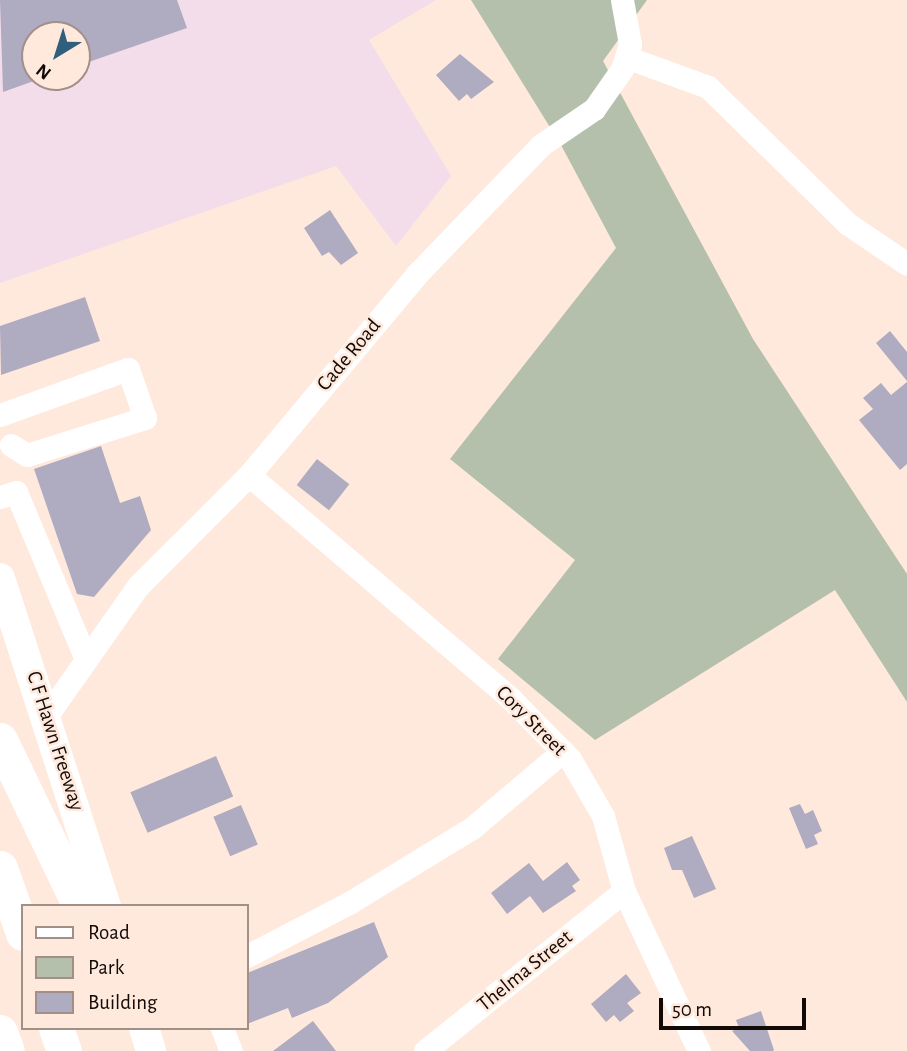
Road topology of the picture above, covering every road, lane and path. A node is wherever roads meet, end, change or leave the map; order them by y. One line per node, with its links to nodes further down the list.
1 (622, 0): 2 (street)
2 (626, 57): 3 (street); 6 (street, Cade Road)
3 (907, 264)
4 (0, 416): 5 (street); 5 (street)
5 (6, 448)
6 (248, 475): 9 (street, Cade Road); 12 (street, Cory Street)
7 (0, 497): 9 (street)
8 (0, 578): 10 (main road, C F Hawn Freeway)
9 (86, 659): 10 (street, Cade Road)
10 (48, 714): 16 (main road, C F Hawn Freeway)
11 (0, 740): 15 (highway)
12 (563, 751): 14 (street, Cory Street); 18 (street)
13 (0, 868): 17 (highway)
14 (624, 891): 27 (street, Thelma Street); 28 (street, Cory Street)
15 (79, 904)
16 (105, 904)
17 (21, 927)
18 (248, 955)
19 (57, 1030): 24 (highway)
20 (145, 1030): 25 (main road)
21 (223, 1030): 26 (street)
22 (0, 1032): 23 (highway)
23 (7, 1051)
24 (64, 1051)
25 (151, 1051)
26 (231, 1051)
27 (425, 1051)
28 (699, 1051)

